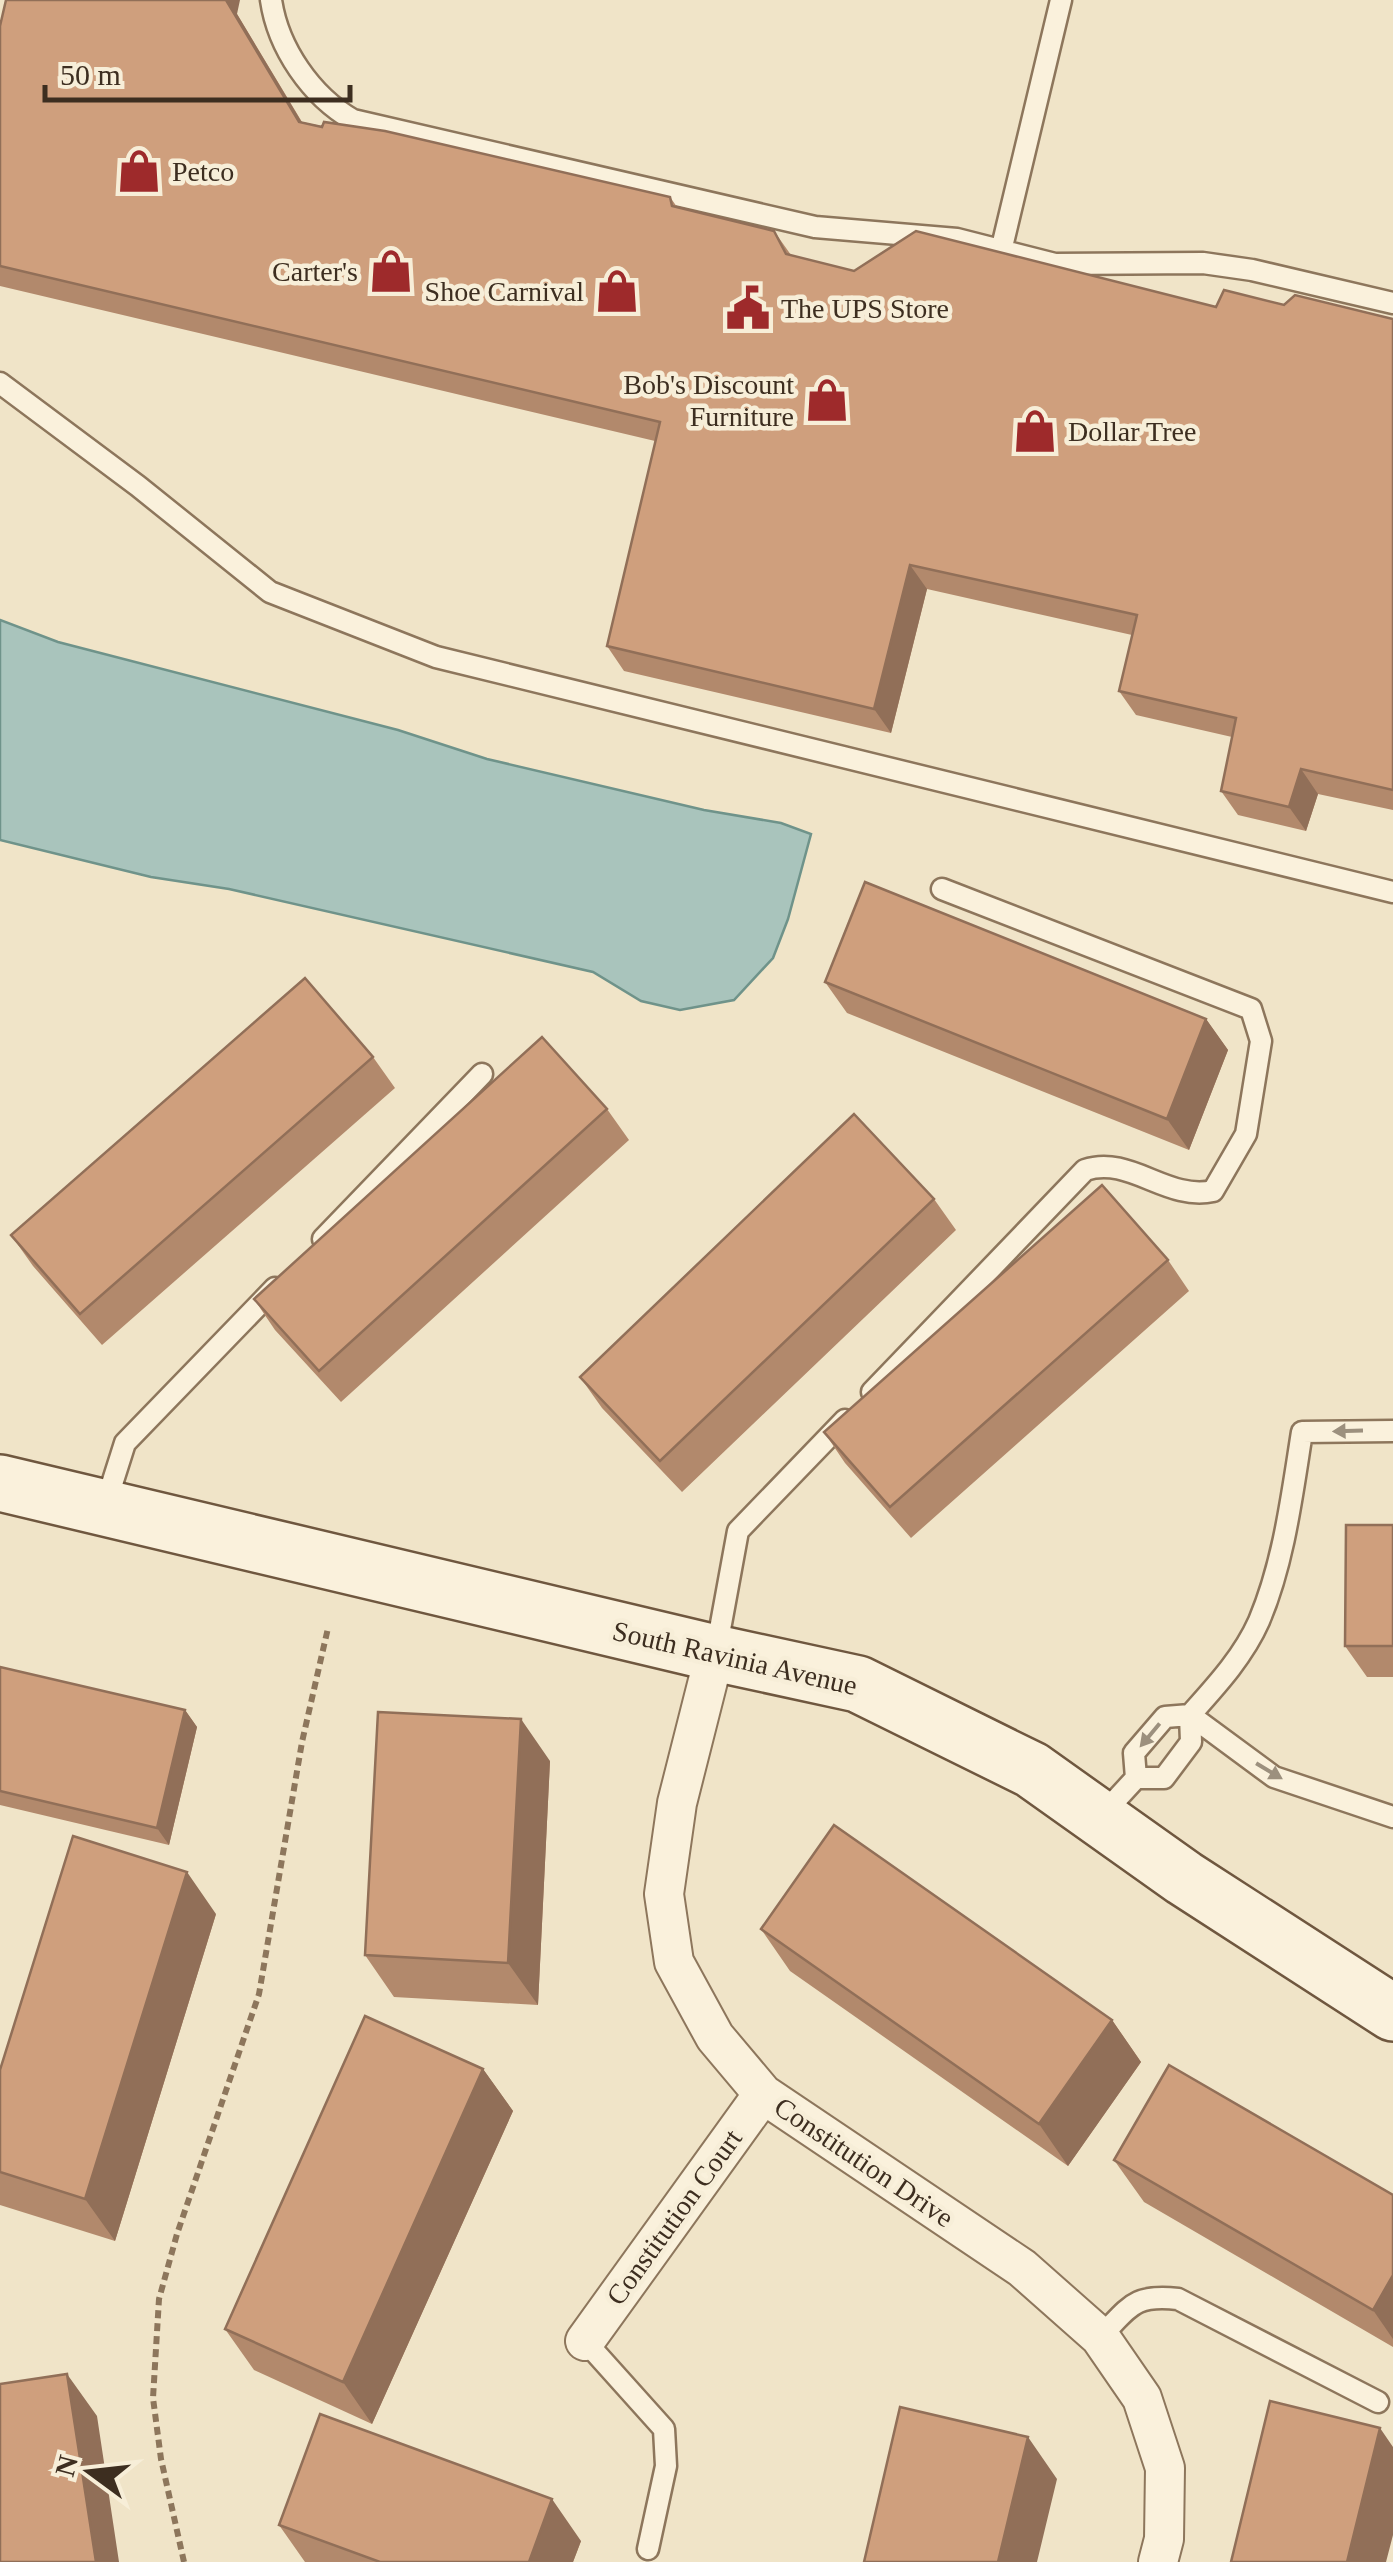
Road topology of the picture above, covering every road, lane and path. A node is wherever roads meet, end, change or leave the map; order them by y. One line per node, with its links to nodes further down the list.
1 (271, 0): 3 (lane)
2 (1061, 0): 3 (lane)
3 (1001, 252): 4 (lane)
4 (1393, 304)
5 (0, 383): 7 (lane)
6 (942, 889): 13 (lane)
7 (1393, 892)
8 (482, 1074): 11 (lane)
9 (1393, 1431): 14 (lane, one-way to 14)
10 (0, 1482): 11 (street, South Ravinia Avenue)
11 (104, 1508): 13 (street, South Ravinia Avenue)
12 (328, 1628): 24 (path)
13 (715, 1653): 17 (street, South Ravinia Avenue); 19 (street, Constitution Drive)
14 (1190, 1715): 15 (lane, one-way to 15); 15 (lane); 16 (lane, one-way to 16)
15 (1136, 1778): 17 (lane)
16 (1393, 1817)
17 (1100, 1818): 18 (street, South Ravinia Avenue)
18 (1393, 2013)
19 (762, 2094): 20 (street, Constitution Drive); 21 (street, Constitution Court)
20 (1100, 2337): 22 (lane); 25 (street, Constitution Drive)
21 (585, 2341): 23 (lane)
22 (1378, 2402)
23 (648, 2549)
24 (184, 2562)
25 (1158, 2562)

